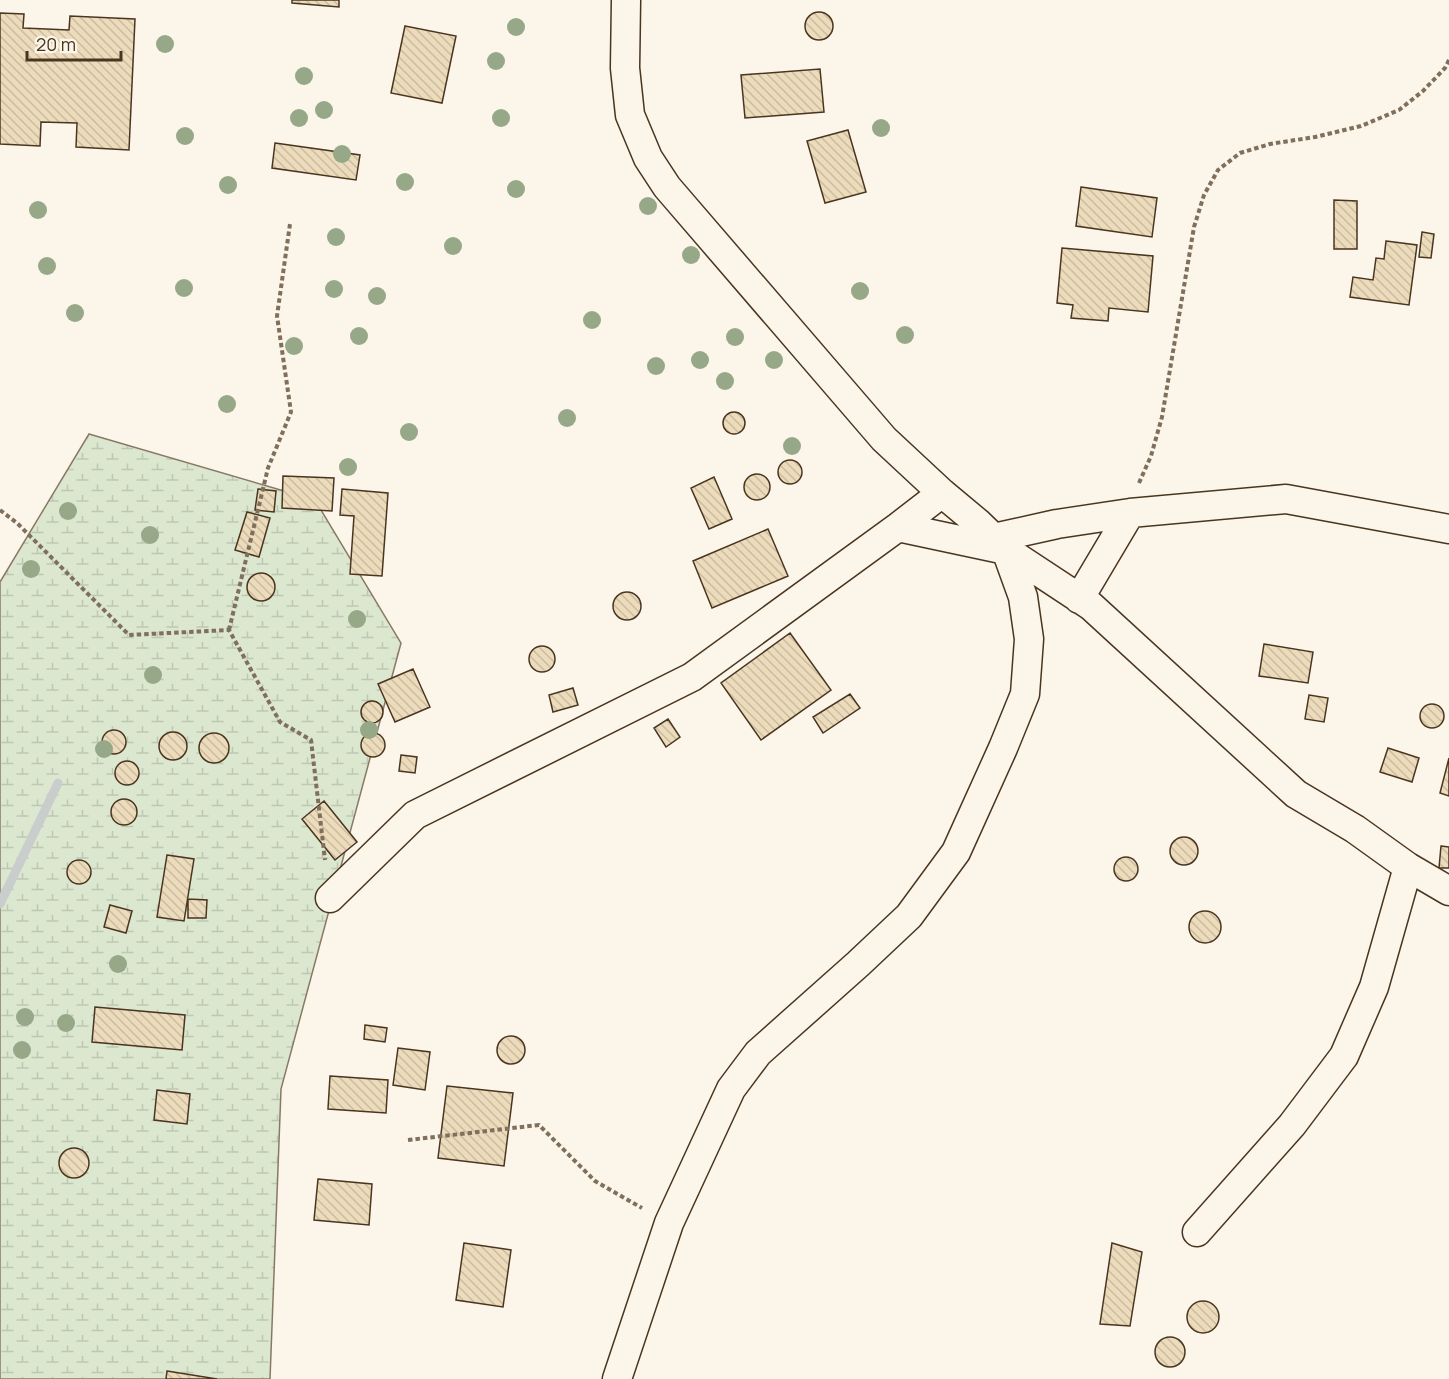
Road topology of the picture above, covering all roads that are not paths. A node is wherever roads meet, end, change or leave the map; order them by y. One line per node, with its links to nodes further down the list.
1 (626, 0): 2 (street)
2 (942, 493): 4 (street); 6 (street)
3 (1130, 513): 5 (street); 6 (street); 7 (street)
4 (897, 526): 6 (street); 10 (street)
5 (1449, 529)
6 (1000, 544): 7 (street); 12 (street)
7 (1079, 598): 8 (street)
8 (1408, 867): 9 (street); 11 (street)
9 (1449, 891)
10 (330, 898)
11 (1197, 1232)
12 (617, 1379)

